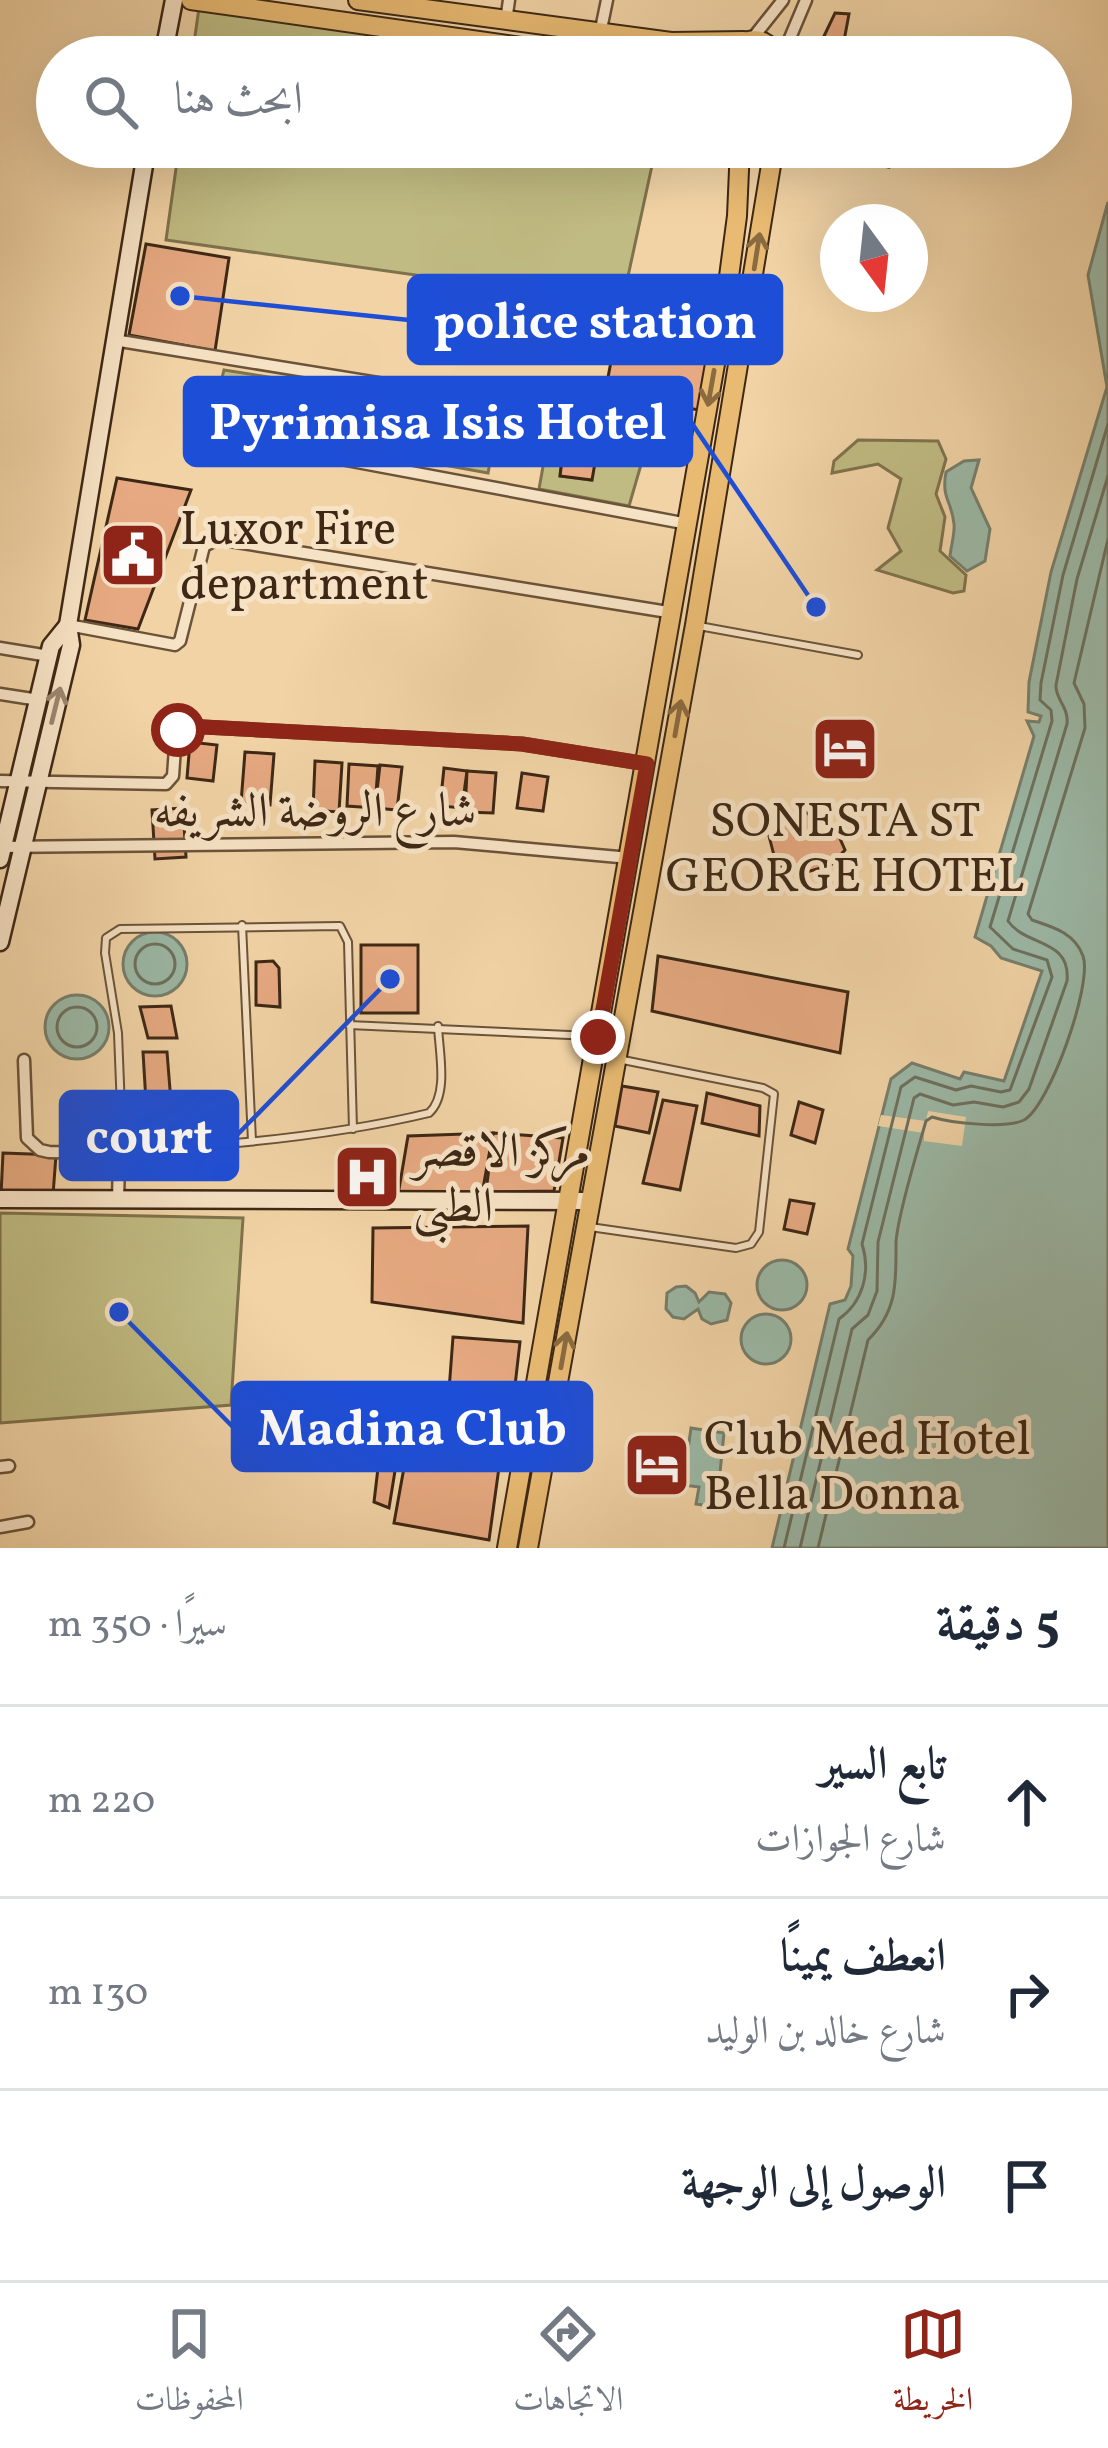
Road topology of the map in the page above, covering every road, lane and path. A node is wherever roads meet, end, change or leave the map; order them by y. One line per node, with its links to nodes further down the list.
1 (174, 0): 10 (main road)
2 (191, 0): 11 (main road)
3 (358, 0): 8 (main road)
4 (509, 0): 8 (street)
5 (607, 0): 9 (street)
6 (783, 0): 13 (street)
7 (806, 0): 14 (street)
8 (506, 21): 9 (main road)
9 (600, 34): 12 (main road)
10 (168, 36)
11 (444, 36)
12 (620, 36)
13 (751, 36)
14 (789, 36)
15 (143, 168): 18 (main road)
16 (739, 168): 19 (main road, one-way to 19)
17 (771, 168): 24 (main road, one-way to 17)
18 (112, 340): 19 (street); 23 (main road)
19 (702, 443): 21 (main road)
20 (282, 448): 21 (street)
21 (688, 524): 22 (main road)
22 (674, 613): 23 (street); 30 (main road)
23 (68, 625): 27 (main road); 32 (main road, one-way to 23)
24 (695, 625): 26 (lane); 40 (main road, one-way to 24)
25 (0, 648): 27 (street)
26 (858, 655)
27 (49, 656): 29 (main road)
28 (0, 694): 29 (street)
29 (39, 700): 31 (main road)
30 (647, 764): 32 (street); 34 (main road)
31 (9, 781): 32 (street); 33 (main road)
32 (38, 781): 33 (main road)
33 (6, 850): 34 (street, شارع الروضة الشريفه); 36 (main road)
34 (630, 858): 39 (main road)
35 (242, 925): 37 (lane); 43 (lane); 43 (lane)
36 (1, 933)
37 (349, 1025): 38 (lane); 42 (lane)
38 (438, 1026): 39 (lane); 42 (lane)
39 (597, 1046): 40 (main road); 46 (main road)
40 (616, 1059): 47 (main road); 48 (lane)
41 (24, 1060): 45 (street)
42 (353, 1129): 43 (lane)
43 (252, 1142)
44 (0, 1199): 45 (main road)
45 (118, 1199): 46 (main road)
46 (570, 1200): 47 (main road); 50 (main road)
47 (590, 1201): 48 (main road)
48 (586, 1227): 54 (main road, one-way to 48)
49 (248, 1413): 50 (street)
50 (526, 1442): 53 (main road)
51 (28, 1522): 52 (street)
52 (0, 1527)
53 (507, 1548)
54 (528, 1548)

